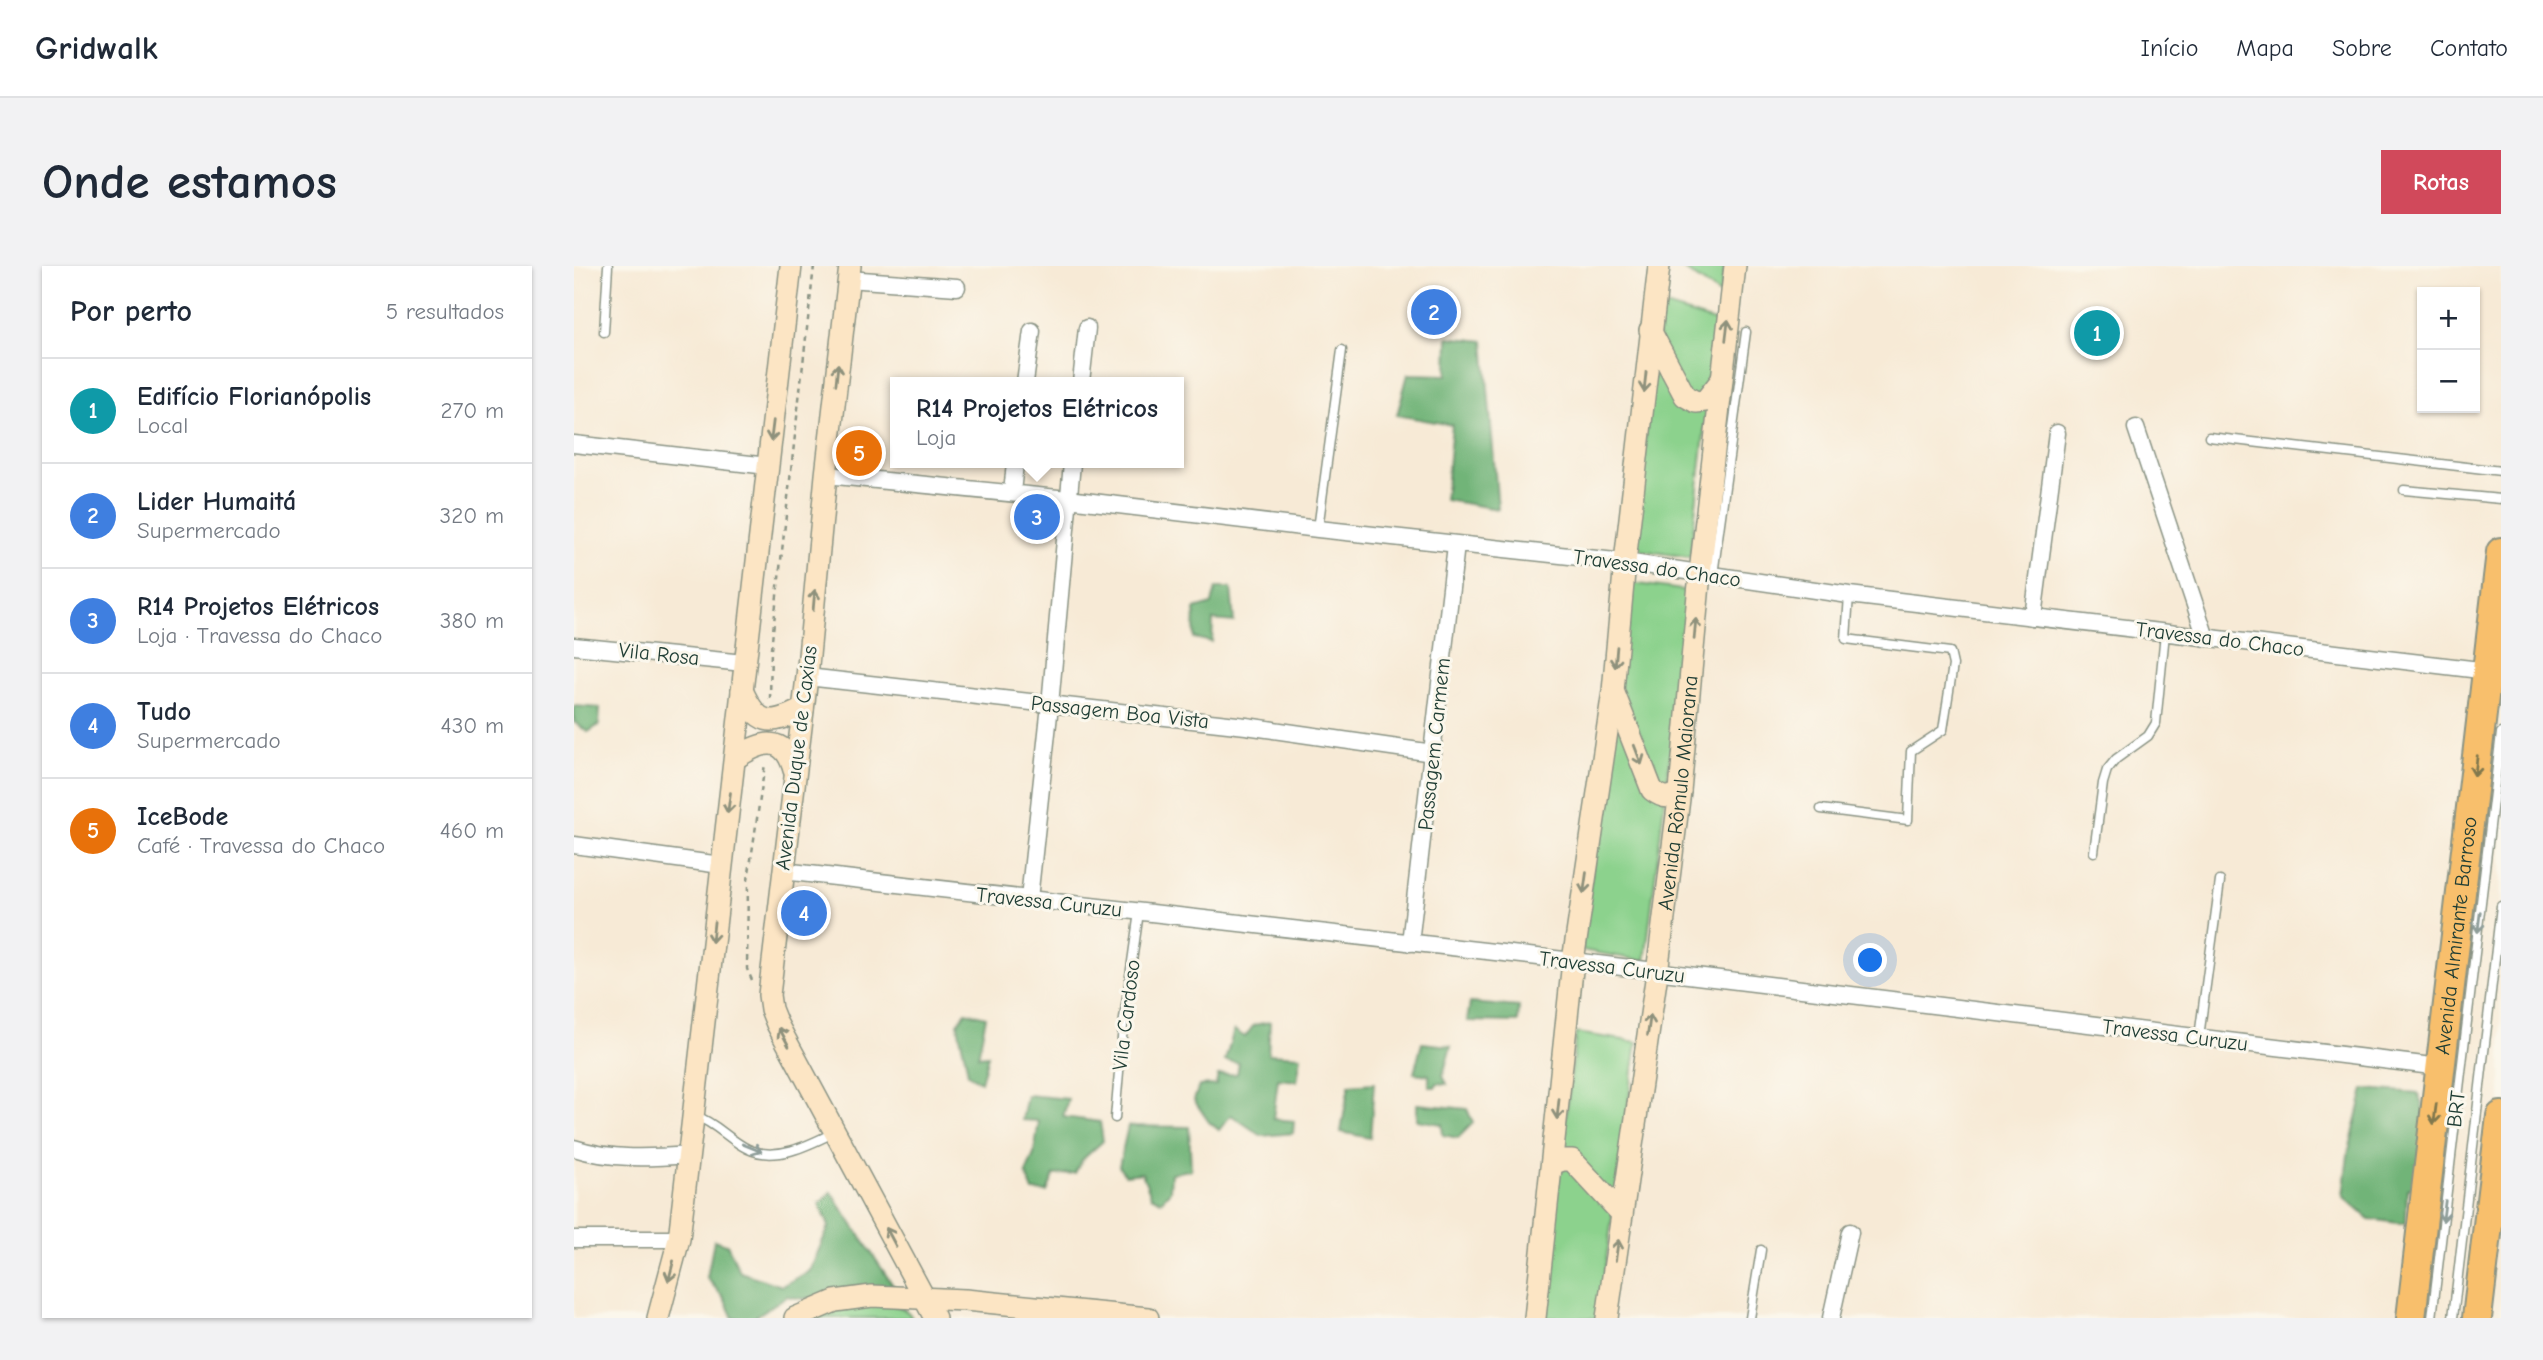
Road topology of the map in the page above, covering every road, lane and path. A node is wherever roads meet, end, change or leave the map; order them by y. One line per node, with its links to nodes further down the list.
1 (608, 266): 11 (lane)
2 (791, 266): 21 (street, one-way to 21)
3 (814, 266): 47 (path)
4 (1659, 266): 9 (street)
5 (1735, 266): 16 (street, Avenida Rômulo Maiorana, one-way to 5)
6 (849, 272): 7 (street); 25 (street, Avenida Duque de Caxias, one-way to 6)
7 (957, 287)
8 (1087, 328): 15 (street)
9 (1650, 330): 16 (street); 33 (street, one-way to 33)
10 (1032, 331): 14 (street)
11 (604, 332)
12 (1746, 332): 34 (lane)
13 (1342, 350): 30 (lane)
14 (1026, 377)
15 (1082, 377)
16 (1720, 382): 34 (street, Avenida Rômulo Maiorana)
17 (2136, 428): 38 (street)
18 (2057, 433): 36 (street)
19 (2209, 438): 24 (lane)
20 (574, 443): 21 (street)
21 (768, 466): 40 (street)
22 (1014, 468): 27 (street)
23 (1071, 468): 28 (street)
24 (2501, 471)
25 (826, 475): 27 (street, Travessa do Chaco); 42 (street, Avenida Duque de Caxias, one-way to 25)
26 (2404, 490): 29 (lane)
27 (1012, 493): 28 (street, Travessa do Chaco)
28 (1068, 499): 30 (street, Travessa do Chaco); 45 (street)
29 (2501, 499)
30 (1318, 529): 31 (street, Travessa do Chaco)
31 (1456, 545): 33 (street, Travessa do Chaco); 50 (street, Passagem Carmem)
32 (2501, 552): 41 (highway, Avenida Almirante Barroso)
33 (1625, 562): 34 (street, Travessa do Chaco); 44 (street, one-way to 44)
34 (1706, 574): 35 (street, Travessa do Chaco); 53 (street, Avenida Rômulo Maiorana, one-way to 34)
35 (1849, 595): 36 (street, Travessa do Chaco); 54 (lane)
36 (2033, 617): 37 (street, Travessa do Chaco)
37 (2165, 633): 38 (street, Travessa do Chaco); 56 (lane)
38 (2206, 638): 41 (street, Travessa do Chaco)
39 (574, 646): 40 (street, Vila Rosa)
40 (744, 663): 43 (street)
41 (2488, 671): 68 (highway, Avenida Almirante Barroso, one-way to 68)
42 (807, 677): 45 (street, Passagem Boa Vista); 46 (street, Avenida Duque de Caxias)
43 (742, 690): 47 (street); 51 (street)
44 (1613, 691): 53 (street, one-way to 53); 64 (street, one-way to 64)
45 (1050, 705): 50 (street, Passagem Boa Vista); 60 (street)
46 (803, 709): 47 (street); 52 (street, Avenida Duque de Caxias)
47 (769, 720)
48 (2501, 733): 91 (lane, BRT, one-way to 91)
49 (768, 743): 51 (street); 52 (street); 66 (path)
50 (1433, 753): 63 (street, Passagem Carmem)
51 (736, 758): 57 (street, one-way to 57)
52 (794, 770): 58 (street, Avenida Duque de Caxias)
53 (1680, 791): 65 (street, Avenida Rômulo Maiorana)
54 (1821, 809)
55 (574, 845): 57 (street)
56 (2094, 852)
57 (720, 864): 69 (street, one-way to 69)
58 (783, 871): 60 (street, Travessa Curuzu); 66 (street, Avenida Duque de Caxias)
59 (2220, 881): 67 (lane)
60 (1029, 900): 62 (street, Travessa Curuzu)
61 (2501, 906): 92 (lane, BRT)
62 (1139, 912): 63 (street, Travessa Curuzu); 71 (lane, Vila Cardoso)
63 (1410, 943): 64 (street, Travessa Curuzu)
64 (1573, 961): 65 (street, Travessa Curuzu); 75 (street, one-way to 75)
65 (1657, 973): 67 (street, Travessa Curuzu); 77 (street, Avenida Rômulo Maiorana, one-way to 65)
66 (771, 1009): 72 (street, Avenida Duque de Caxias, one-way to 66)
67 (2199, 1038): 68 (street, Travessa Curuzu)
68 (2440, 1067): 90 (highway, Avenida Almirante Barroso, one-way to 90)
69 (693, 1115): 72 (lane, one-way to 72); 74 (street)
70 (2501, 1116): 76 (highway)
71 (1115, 1118)
72 (835, 1132): 82 (street, Avenida Duque de Caxias, one-way to 72)
73 (574, 1148): 74 (street)
74 (689, 1155): 79 (street)
75 (1552, 1164): 77 (street); 86 (street)
76 (2497, 1183): 93 (highway)
77 (1622, 1213): 87 (street, Avenida Rômulo Maiorana, one-way to 77)
78 (1850, 1232): 89 (street)
79 (679, 1238): 80 (street); 83 (street, one-way to 83)
80 (574, 1240)
81 (1761, 1250): 88 (lane)
82 (929, 1312): 84 (street); 85 (street)
83 (658, 1318)
84 (795, 1318)
85 (1148, 1318)
86 (1535, 1318)
87 (1607, 1318)
88 (1749, 1318)
89 (1831, 1318)
90 (2411, 1318)
91 (2432, 1318)
92 (2453, 1318)
93 (2477, 1318)

